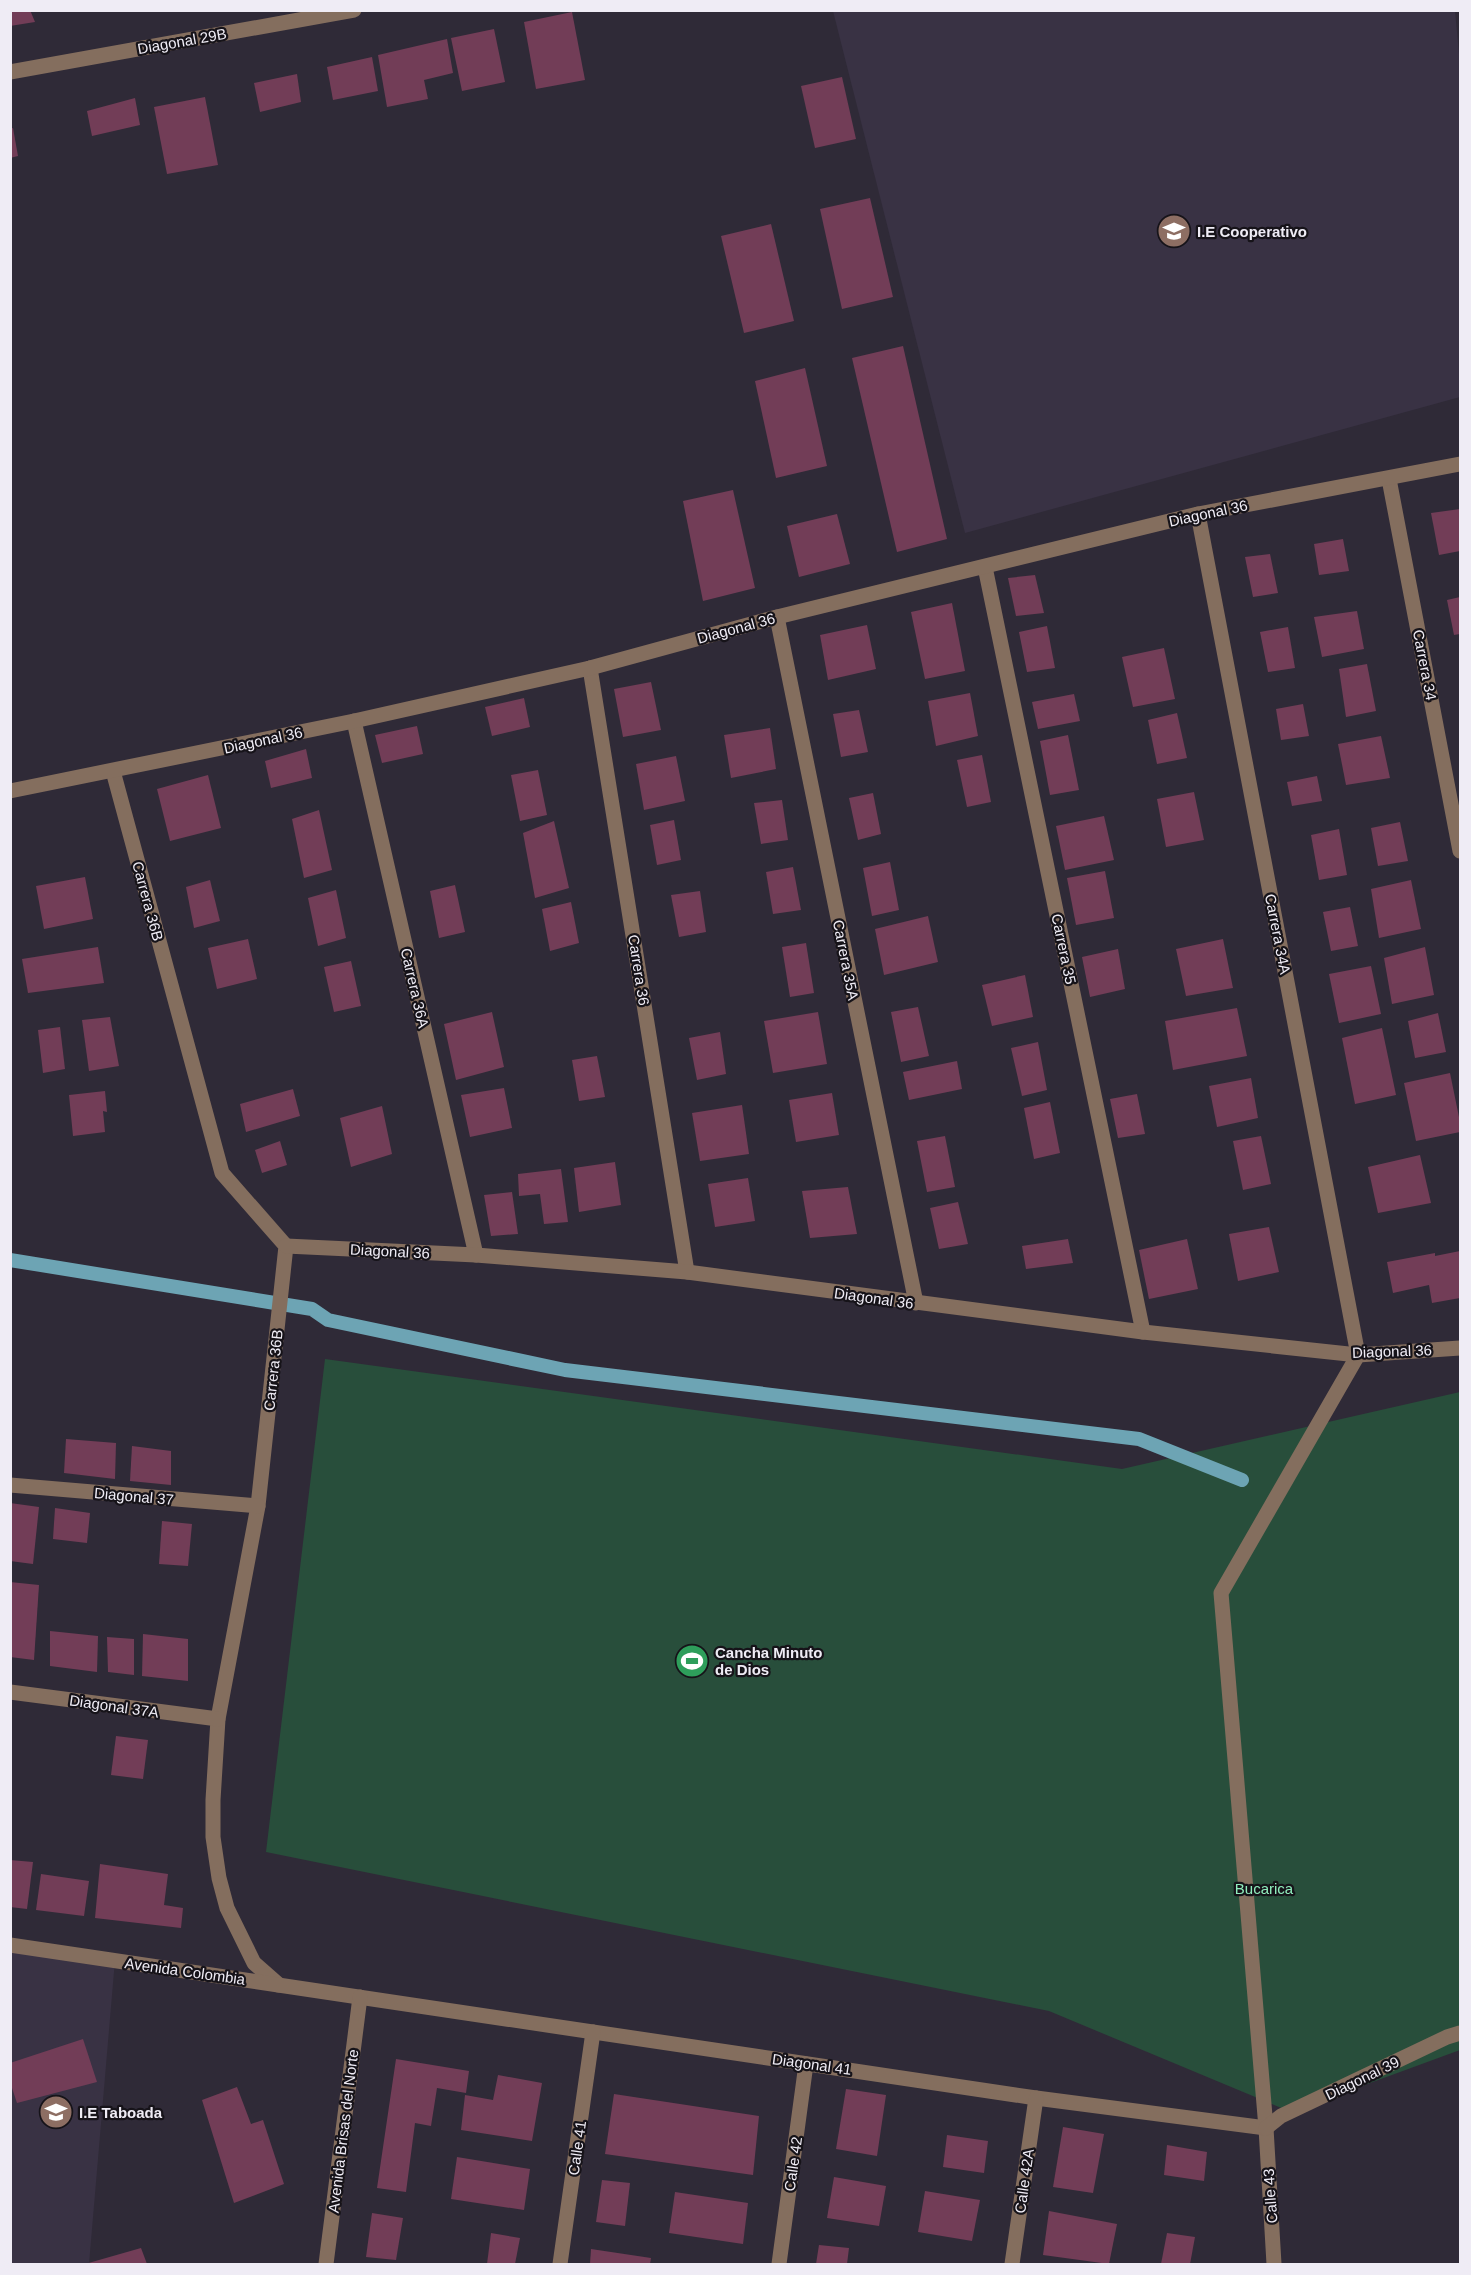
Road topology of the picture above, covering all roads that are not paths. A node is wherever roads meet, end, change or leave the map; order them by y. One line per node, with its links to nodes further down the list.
1 (354, 10): 2 (street, Diagonal 29B)
2 (10, 72)
3 (1461, 464): 4 (street, Diagonal 36)
4 (1389, 479): 5 (street, Diagonal 36); 12 (street, Carrera 34)
5 (1198, 514): 6 (street, Diagonal 36); 19 (street, Carrera 34A)
6 (985, 567): 7 (street, Diagonal 36); 17 (street, Carrera 35)
7 (777, 617): 8 (street, Diagonal 36); 16 (street, Carrera 35A)
8 (590, 668): 9 (street, Diagonal 36); 15 (street, Carrera 36)
9 (354, 721): 10 (street, Diagonal 36); 14 (street, Carrera 36A)
10 (113, 771): 11 (street, Diagonal 36); 13 (street, Carrera 36B)
11 (10, 791)
12 (1461, 851)
13 (286, 1246): 14 (street, Diagonal 36); 21 (street, Carrera 36B)
14 (476, 1255): 15 (street, Diagonal 36)
15 (687, 1272): 16 (street, Diagonal 36)
16 (916, 1303): 17 (street, Diagonal 36)
17 (1143, 1332): 19 (street, Diagonal 36)
18 (1461, 1348): 19 (street, Diagonal 36)
19 (1358, 1355): 31 (street, Calle 43)
20 (10, 1485): 21 (street, Diagonal 37)
21 (258, 1506): 23 (street, Carrera 36B)
22 (10, 1692): 23 (street, Diagonal 37A)
23 (218, 1719): 25 (street, Carrera 36B)
24 (10, 1945): 25 (street, Avenida Colombia)
25 (279, 1985): 26 (street, Avenida Colombia)
26 (360, 1997): 27 (street, Diagonal 41); 32 (street, Avenida Brisas del Norte)
27 (593, 2032): 29 (street, Diagonal 41); 33 (street, Calle 41)
28 (1461, 2033): 31 (street, Diagonal 39)
29 (806, 2064): 30 (street, Diagonal 41); 34 (street, Calle 42)
30 (1036, 2097): 31 (street, Diagonal 41); 35 (street, Calle 42A)
31 (1266, 2128): 36 (street, Calle 43)
32 (326, 2265)
33 (560, 2265)
34 (779, 2265)
35 (1012, 2265)
36 (1274, 2265)

